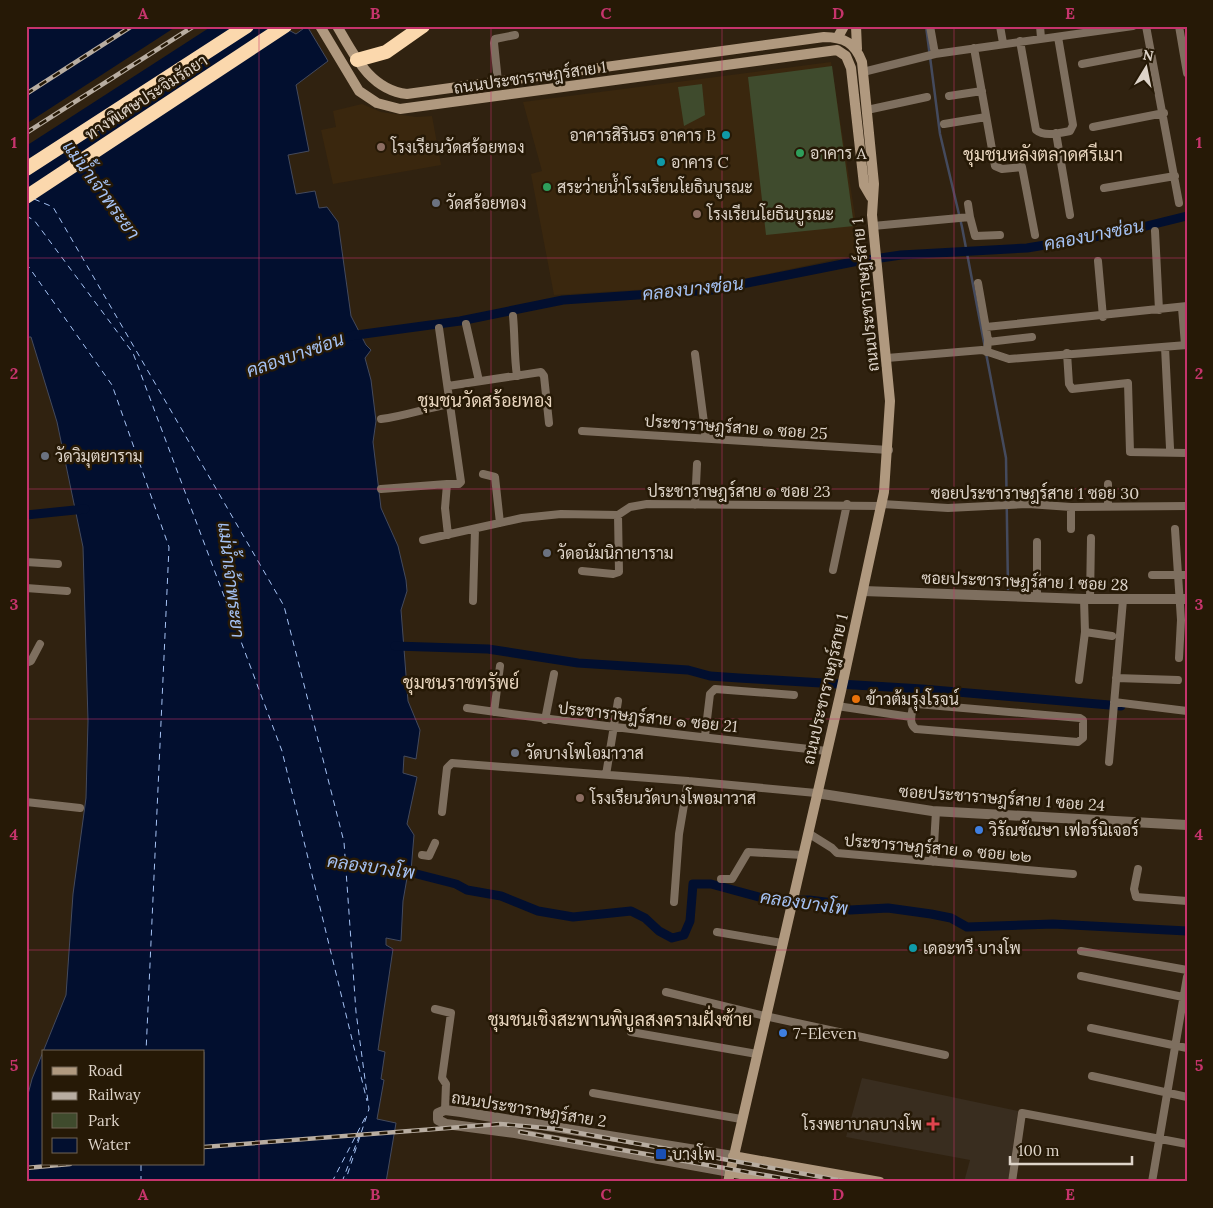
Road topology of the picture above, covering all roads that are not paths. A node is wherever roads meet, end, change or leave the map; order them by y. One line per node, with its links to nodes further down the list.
1 (247, 26): 42 (highway, ทางพิเศษประจิมรัถยา)
2 (285, 26): 45 (highway, ทางพิเศษประจิมรัถยา)
3 (320, 26): 32 (main road, ถนนประชาราษฎร์สาย 1)
4 (336, 26): 24 (main road, ถนนประชาราษฎร์สาย 1)
5 (423, 26): 24 (highway)
6 (844, 26): 15 (main road)
7 (856, 26): 21 (main road, ถนนประชาราษฎร์สาย 1)
8 (930, 26): 23 (street)
9 (1000, 26): 19 (street)
10 (1040, 26): 17 (street)
11 (1133, 26): 16 (street)
12 (1146, 26): 22 (street)
13 (1179, 26): 29 (street)
14 (515, 35): 30 (street)
15 (838, 37): 21 (main road); 26 (main road, ถนนประชาราษฎร์สาย 1)
16 (1058, 37): 17 (street); 41 (street)
17 (1041, 38): 18 (street)
18 (1020, 41): 19 (street); 41 (street)
19 (1003, 43): 20 (street)
20 (974, 48): 23 (street); 33 (street)
21 (857, 49): 27 (main road, ถนนประชาราษฎร์สาย 1)
22 (1151, 51): 25 (street); 37 (street)
23 (932, 55): 27 (street)
24 (356, 57): 30 (main road, ถนนประชาราษฎร์สาย 1)
25 (1082, 64)
26 (585, 70): 28 (main road, ถนนประชาราษฎร์สาย 1); 31 (main road)
27 (863, 72): 36 (main road, ถนนประชาราษฎร์สาย 1)
28 (558, 73): 30 (main road, ถนนประชาราษฎร์สาย 1); 32 (main road)
29 (1187, 73)
30 (498, 82)
31 (588, 84): 32 (main road, ถนนประชาราษฎร์สาย 1); 46 (main road, ถนนประชาราษฎร์สาย 1)
32 (561, 88)
33 (982, 91): 34 (street); 38 (street)
34 (949, 96)
35 (927, 97): 36 (street)
36 (867, 110): 46 (main road, ถนนประชาราษฎร์สาย 1)
37 (1164, 114): 40 (street); 43 (street)
38 (986, 117): 39 (street); 54 (street)
39 (944, 124)
40 (1093, 126)
41 (1056, 133): 49 (street)
42 (26, 169)
43 (1175, 176): 44 (street); 47 (street)
44 (1104, 188)
45 (26, 197)
46 (871, 197): 51 (main road, ถนนประชาราษฎร์สาย 1)
47 (1179, 203)
48 (968, 204): 50 (street)
49 (1070, 215)
50 (964, 218): 51 (street); 53 (street)
51 (873, 226): 71 (main road, ถนนประชาราษฎร์สาย 1)
52 (1155, 231): 58 (street)
53 (1000, 235)
54 (1035, 235)
55 (1098, 261): 60 (street)
56 (978, 283): 62 (street)
57 (1184, 307): 58 (street); 66 (street)
58 (1159, 310): 60 (street)
59 (513, 316): 72 (street)
60 (1103, 317): 62 (street)
61 (466, 324): 73 (street)
62 (986, 327): 65 (street)
63 (439, 328): 74 (street)
64 (1032, 337): 65 (street)
65 (988, 342): 68 (street)
66 (1186, 345): 67 (street)
67 (1165, 347): 70 (street); 80 (street)
68 (985, 351): 70 (street); 71 (street)
69 (695, 354): 79 (street)
70 (1067, 354): 82 (street)
71 (887, 358): 81 (main road, ถนนประชาราษฎร์สาย 1)
72 (517, 376): 73 (street); 77 (street)
73 (479, 381): 74 (street)
74 (448, 386): 75 (street)
75 (450, 404): 76 (street); 85 (street)
76 (381, 418)
77 (549, 423)
78 (582, 431): 79 (street, ประชาราษฎร์สาย ๑ ซอย 25)
79 (706, 438): 81 (street, ประชาราษฎร์สาย ๑ ซอย 25)
80 (1170, 448)
81 (888, 450): 90 (main road, ถนนประชาราษฎร์สาย 1)
82 (1187, 453)
83 (697, 464): 89 (street)
84 (483, 474): 95 (street)
85 (447, 484): 87 (street); 99 (street)
86 (1108, 484): 91 (street)
87 (381, 489)
88 (847, 504): 89 (street, ประชาราษฎร์สาย ๑ ซอย 23); 90 (street, ประชาราษฎร์สาย ๑ ซอย 23); 105 (street)
89 (695, 505): 94 (street, ประชาราษฎร์สาย ๑ ซอย 23)
90 (882, 505): 93 (street, ซอยประชาราษฎร์สาย 1 ซอย 30); 112 (main road, ถนนประชาราษฎร์สาย 1)
91 (1108, 506): 92 (street, ซอยประชาราษฎร์สาย 1 ซอย 30); 93 (street, ซอยประชาราษฎร์สาย 1 ซอย 30)
92 (1187, 506)
93 (1071, 507): 97 (street)
94 (618, 516): 95 (street, ประชาราษฎร์สาย ๑ ซอย 23); 106 (street)
95 (500, 523): 96 (street, ประชาราษฎร์สาย ๑ ซอย 23)
96 (475, 529): 99 (street, ประชาราษฎร์สาย ๑ ซอย 23); 117 (street)
97 (1071, 529)
98 (1175, 529): 109 (street)
99 (448, 535): 101 (street, ประชาราษฎร์สาย ๑ ซอย 23)
100 (1091, 538): 114 (street)
101 (423, 540)
102 (1038, 542): 113 (street)
103 (26, 562): 104 (street)
104 (58, 564)
105 (834, 570)
106 (582, 571)
107 (1152, 575): 109 (street)
108 (1187, 575): 109 (street)
109 (1177, 576): 115 (street)
110 (26, 588): 111 (street)
111 (67, 591)
112 (863, 591): 113 (street, ซอยประชาราษฎร์สาย 1 ซอย 28); 130 (main road, ถนนประชาราษฎร์สาย 1)
113 (1037, 598): 114 (street, ซอยประชาราษฎร์สาย 1 ซอย 28)
114 (1087, 599): 116 (street, ซอยประชาราษฎร์สาย 1 ซอย 28); 118 (street)
115 (1183, 599): 116 (street, ซอยประชาราษฎร์สาย 1 ซอย 28); 121 (street)
116 (1123, 600): 125 (street)
117 (473, 601)
118 (1085, 632): 119 (street); 126 (street)
119 (1112, 636)
120 (40, 644): 122 (street)
121 (1179, 658)
122 (26, 663)
123 (500, 666): 134 (street)
124 (554, 674): 136 (street)
125 (1116, 678): 127 (street); 131 (street)
126 (1079, 680)
127 (1178, 680)
128 (794, 695): 138 (street)
129 (618, 700): 137 (street)
130 (837, 706): 135 (street); 139 (main road, ถนนประชาราษฎร์สาย 1)
131 (1114, 706): 133 (street); 140 (street)
132 (467, 708): 134 (street, ประชาราษฎร์สาย ๑ ซอย 21)
133 (1187, 711)
134 (494, 712): 136 (street, ประชาราษฎร์สาย ๑ ซอย 21)
135 (911, 717): 135 (street)
136 (545, 720): 137 (street, ประชาราษฎร์สาย ๑ ซอย 21)
137 (615, 729): 138 (street, ประชาราษฎร์สาย ๑ ซอย 21); 141 (street)
138 (705, 736): 139 (street, ประชาราษฎร์สาย ๑ ซอย 21)
139 (827, 751): 143 (main road, ถนนประชาราษฎร์สาย 1)
140 (1109, 762)
141 (606, 775): 142 (street); 147 (street)
142 (688, 781): 143 (street); 158 (street)
143 (816, 793): 146 (street, ซอยประชาราษฎร์สาย 1 ซอย 24); 149 (main road, ถนนประชาราษฎร์สาย 1)
144 (26, 802): 145 (street)
145 (80, 808)
146 (936, 811): 148 (street, ซอยประชาราษฎร์สาย 1 ซอย 24); 153 (street)
147 (442, 812)
148 (1187, 825)
149 (808, 834): 152 (main road, ถนนประชาราษฎร์สาย 1); 153 (street, ประชาราษฎร์สาย ๑ ซอย ๒๒)
150 (435, 843): 151 (street)
151 (422, 855)
152 (803, 855): 156 (street); 160 (main road, ถนนประชาราษฎร์สาย 1)
153 (933, 862): 155 (street, ประชาราษฎร์สาย ๑ ซอย ๒๒)
154 (1138, 869): 157 (street)
155 (1073, 874)
156 (720, 879)
157 (1187, 901)
158 (674, 902)
159 (717, 932): 160 (street)
160 (782, 943): 168 (main road, ถนนประชาราษฎร์สาย 1)
161 (1081, 951): 162 (street)
162 (1187, 970)
163 (1081, 976): 166 (street)
164 (1187, 977): 166 (street)
165 (666, 992): 168 (street)
166 (1183, 997): 171 (street)
167 (435, 1009): 179 (street)
168 (766, 1016): 173 (main road, ถนนประชาราษฎร์สาย 1); 174 (street)
169 (1091, 1028): 171 (street)
170 (631, 1032): 173 (street)
171 (1175, 1046): 172 (street); 177 (street)
172 (1187, 1048)
173 (757, 1054): 180 (main road, ถนนประชาราษฎร์สาย 1)
174 (945, 1055)
175 (1092, 1076): 177 (street)
176 (593, 1093): 180 (street)
177 (1167, 1093): 178 (street); 181 (street)
178 (1187, 1097)
179 (445, 1110): 183 (street, ถนนประชาราษฎร์สาย 2); 184 (street, ถนนประชาราษฎร์สาย 2)
180 (741, 1119): 183 (main road, ถนนประชาราษฎร์สาย 1)
181 (1159, 1140): 182 (street); 187 (street); 188 (street)
182 (1187, 1144)
183 (733, 1156): 184 (main road, ถนนประชาราษฎร์สาย 1); 186 (main road, ถนนประชาราษฎร์สาย 2)
184 (729, 1177): 185 (main road, ถนนประชาราษฎร์สาย 2)
185 (783, 1182)
186 (880, 1182)
187 (1012, 1182)
188 (1152, 1182)

